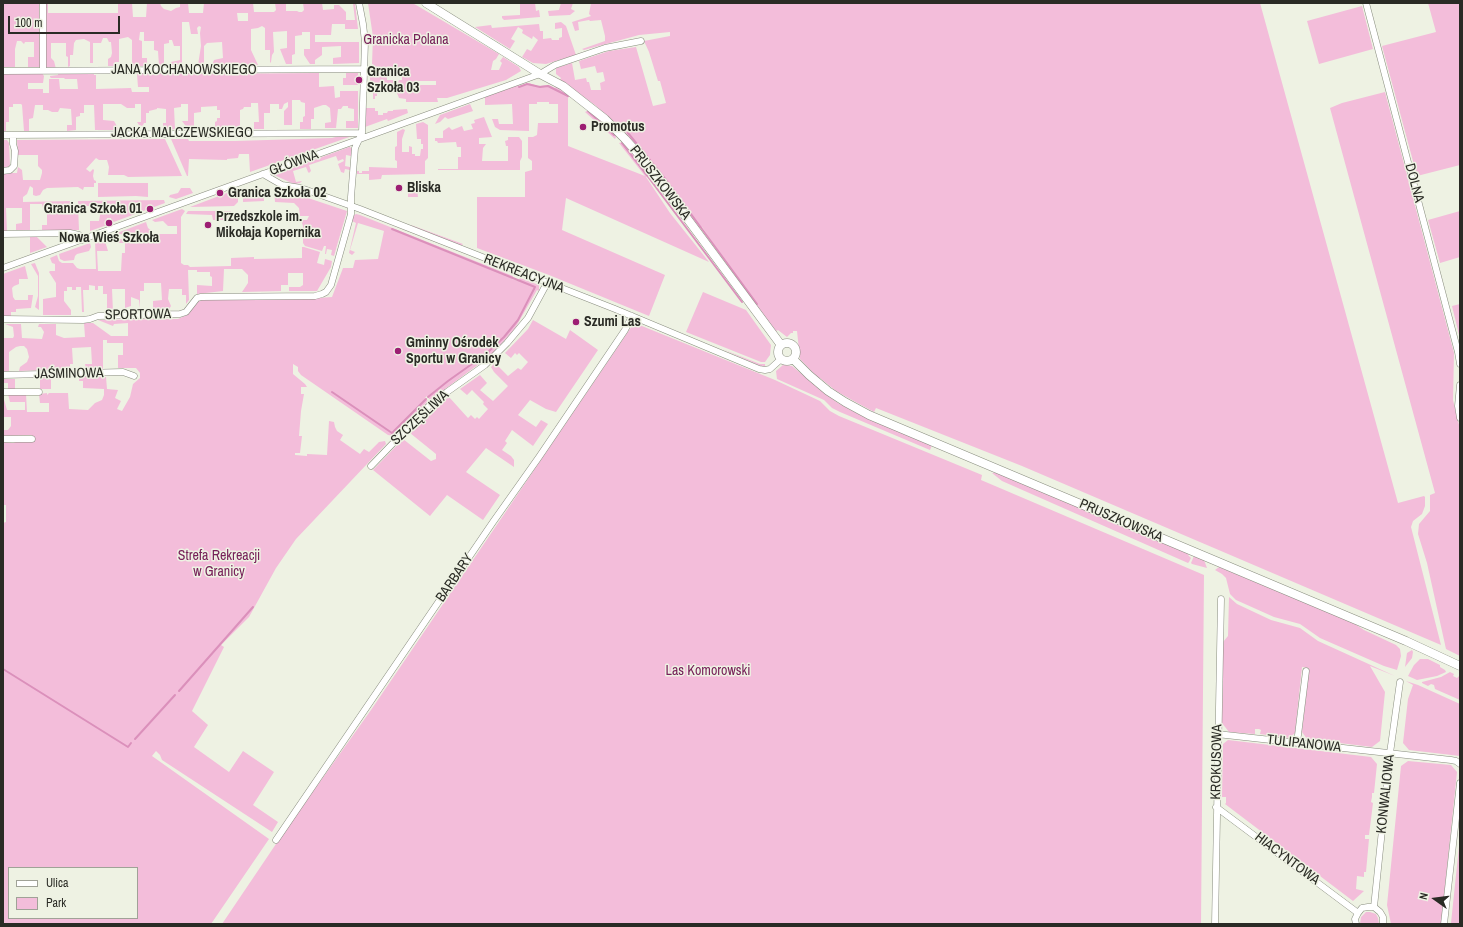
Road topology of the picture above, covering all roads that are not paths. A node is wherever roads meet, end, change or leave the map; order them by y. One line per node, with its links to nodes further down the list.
1 (43, 3): 8 (street)
2 (359, 3): 6 (street)
3 (426, 3): 9 (street, PRUSZKOWSKA)
4 (1366, 3): 26 (street, DOLNA)
5 (640, 41): 9 (street, GŁÓWNA)
6 (364, 69): 8 (street, JANA KOCHANOWSKIEGO); 10 (street)
7 (3, 71): 8 (street, JANA KOCHANOWSKIEGO)
8 (43, 71)
9 (540, 74): 13 (street, GŁÓWNA); 23 (street, PRUSZKOWSKA)
10 (362, 133): 12 (street, JACKA MALCZEWSKIEGO); 13 (street)
11 (3, 135): 12 (street, JACKA MALCZEWSKIEGO)
12 (13, 135): 14 (street)
13 (359, 140): 15 (street, GŁÓWNA); 16 (street)
14 (3, 171)
15 (263, 174): 16 (street, REKREACYJNA); 18 (street, GŁÓWNA)
16 (351, 206): 20 (street, REKREACYJNA); 22 (street, SPORTOWA)
17 (3, 234): 18 (street)
18 (82, 240): 19 (street, GŁÓWNA)
19 (3, 268)
20 (547, 283): 21 (street, REKREACYJNA); 35 (street, SZCZĘŚLIWA)
21 (632, 316): 24 (street, REKREACYJNA); 46 (street, BARBARY)
22 (3, 320)
23 (781, 345): 24 (street); 25 (street)
24 (781, 359): 25 (street)
25 (793, 359): 37 (street, PRUSZKOWSKA)
26 (1460, 364)
27 (3, 376): 28 (street, JAŚMINOWA)
28 (134, 376)
29 (1460, 385): 32 (street)
30 (3, 392): 31 (street)
31 (39, 392)
32 (1460, 418)
33 (3, 439): 34 (street)
34 (32, 439)
35 (371, 466)
36 (1221, 599): 40 (street, KROKUSOWA)
37 (1460, 666)
38 (1306, 671): 41 (street)
39 (1400, 682): 42 (street, KONWALIOWA)
40 (1217, 734): 41 (street, TULIPANOWA); 45 (street, KROKUSOWA)
41 (1297, 743): 42 (street, TULIPANOWA)
42 (1390, 753): 43 (street, TULIPANOWA); 47 (street, KONWALIOWA)
43 (1460, 764)
44 (1460, 783): 52 (street)
45 (1216, 807): 48 (street, HIACYNTOWA); 49 (street, KROKUSOWA)
46 (276, 840)
47 (1374, 907): 48 (street); 51 (street)
48 (1358, 913): 50 (street)
49 (1215, 924)
50 (1356, 924)
51 (1383, 924)
52 (1444, 924)

